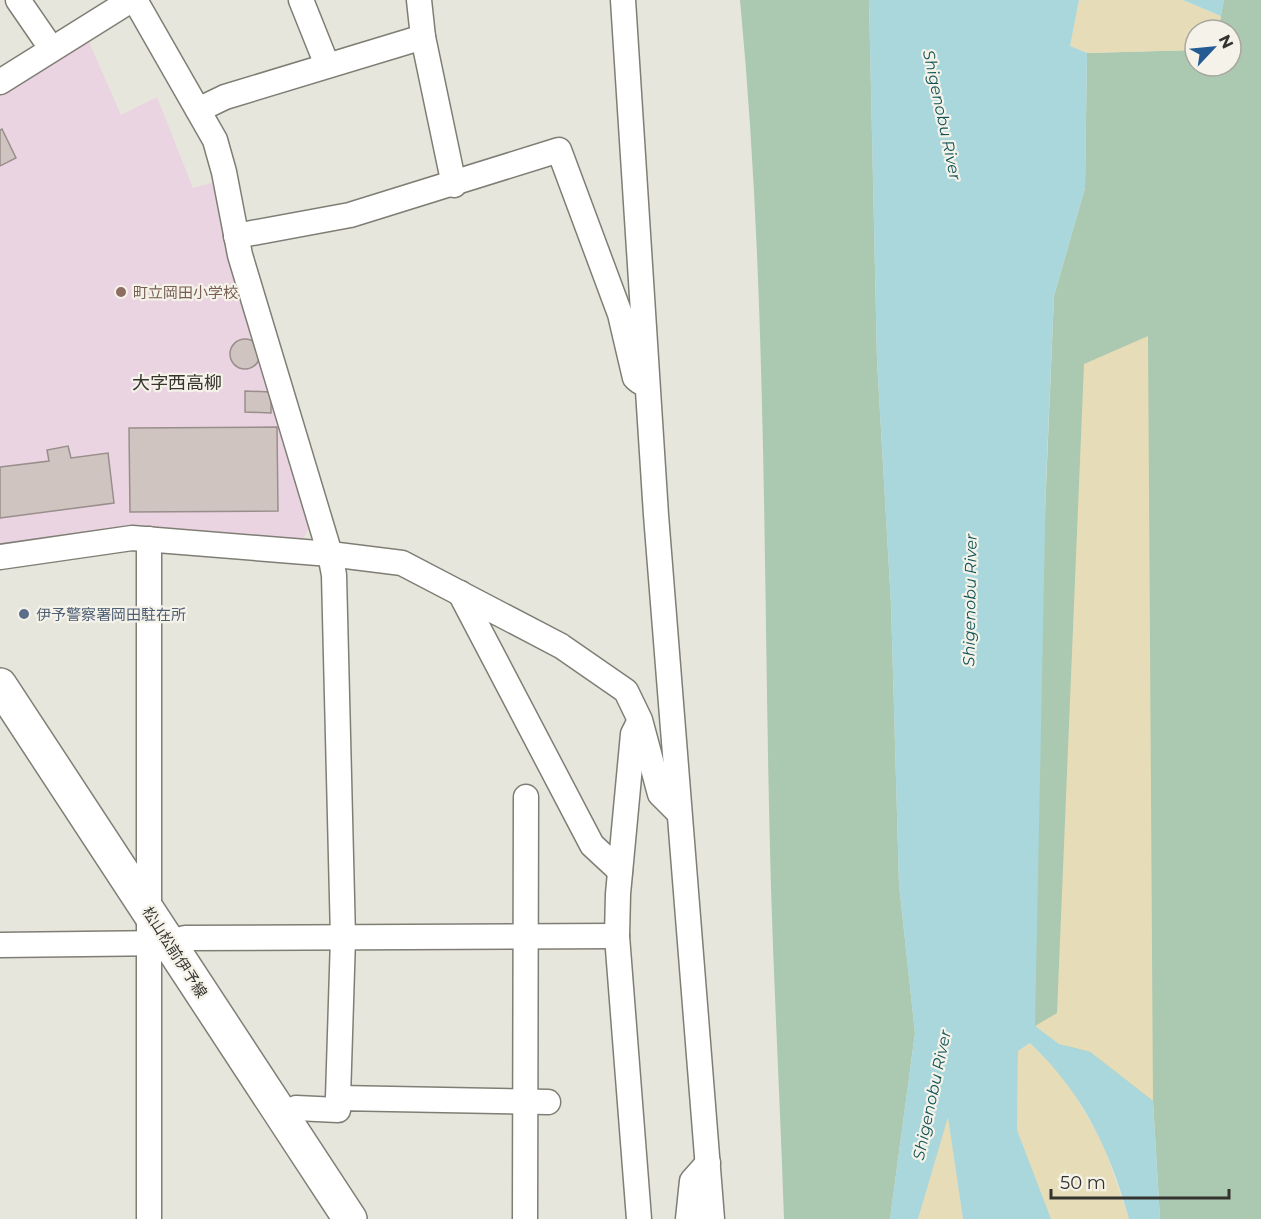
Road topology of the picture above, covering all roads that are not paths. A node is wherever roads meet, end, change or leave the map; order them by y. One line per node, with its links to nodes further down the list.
1 (18, 0): 7 (street)
2 (133, 0): 7 (street); 10 (street)
3 (301, 0): 8 (street)
4 (419, 0): 6 (street)
5 (623, 0): 13 (street)
6 (423, 37): 8 (street); 11 (street)
7 (51, 48): 9 (street)
8 (327, 65): 10 (street)
9 (0, 82)
10 (198, 110): 12 (street)
11 (454, 184): 12 (street); 13 (street)
12 (236, 236): 15 (street)
13 (648, 390): 21 (street)
14 (149, 539): 15 (street); 16 (street); 23 (street)
15 (330, 554): 17 (street); 25 (street)
16 (0, 557)
17 (460, 593): 19 (street); 22 (street)
18 (0, 685): 23 (main road, 松山松前伊予線)
19 (640, 720): 21 (street); 22 (street)
20 (526, 796): 26 (street)
21 (678, 812): 31 (street)
22 (620, 871): 24 (street)
23 (155, 933): 25 (street); 27 (street); 30 (main road, 松山松前伊予線); 32 (street)
24 (617, 936): 26 (street); 35 (street)
25 (343, 938): 26 (street); 28 (street)
26 (526, 938): 29 (street)
27 (0, 945)
28 (338, 1098): 29 (street); 30 (street)
29 (537, 1101): 34 (street)
30 (282, 1115): 33 (main road, 松山松前伊予線)
31 (708, 1163): 36 (street); 37 (street)
32 (149, 1219)
33 (350, 1219)
34 (525, 1219)
35 (639, 1219)
36 (688, 1219)
37 (712, 1219)

